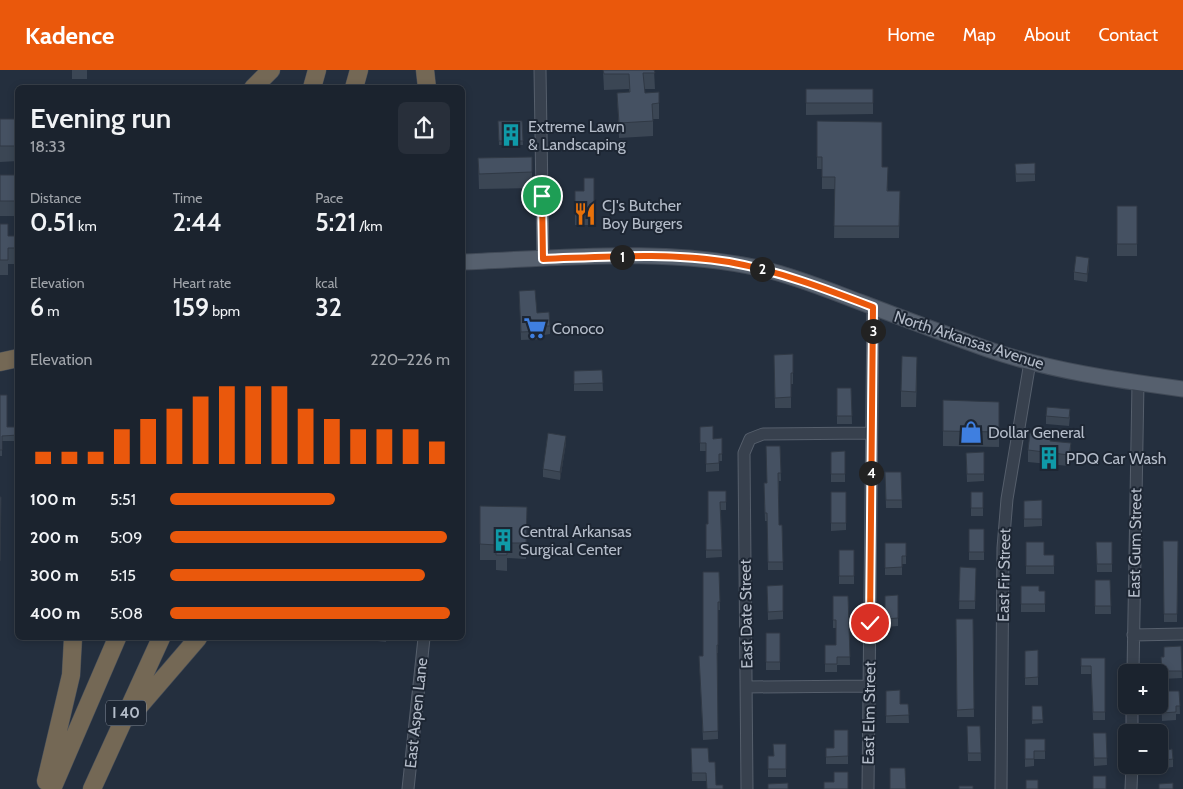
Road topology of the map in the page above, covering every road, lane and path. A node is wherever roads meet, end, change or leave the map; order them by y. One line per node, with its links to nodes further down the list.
1 (271, 70): 6 (highway)
2 (317, 70): 7 (highway)
3 (359, 70): 8 (highway)
4 (425, 70): 9 (highway)
5 (540, 70): 10 (street)
6 (256, 85)
7 (313, 85)
8 (355, 85)
9 (427, 85)
10 (543, 259): 11 (main road, North Arkansas Avenue); 12 (main road, North Arkansas Avenue)
11 (465, 262)
12 (873, 307): 15 (main road, North Arkansas Avenue); 18 (street, East Elm Street)
13 (15, 359): 14 (highway)
14 (0, 362)
15 (1030, 362): 16 (main road, North Arkansas Avenue); 37 (street, East Fir Street)
16 (1138, 383): 17 (main road, North Arkansas Avenue); 20 (street, East Gum Street)
17 (1183, 389)
18 (871, 433): 27 (street, East Elm Street); 28 (street, East Date Street)
19 (1183, 634): 20 (street)
20 (1133, 635): 26 (street, East Gum Street)
21 (73, 640): 31 (highway)
22 (116, 640): 32 (highway, I 40)
23 (160, 640): 29 (highway, I 40)
24 (196, 640): 29 (highway)
25 (424, 640): 34 (street, East Aspen Lane)
26 (1133, 664)
27 (870, 686): 28 (street); 36 (street, East Elm Street)
28 (747, 687): 35 (street, East Date Street)
29 (118, 730): 33 (highway, I 40)
30 (1132, 774): 38 (street)
31 (44, 789)
32 (52, 789)
33 (92, 789)
34 (408, 789)
35 (747, 789)
36 (868, 789)
37 (1001, 789)
38 (1131, 789)

